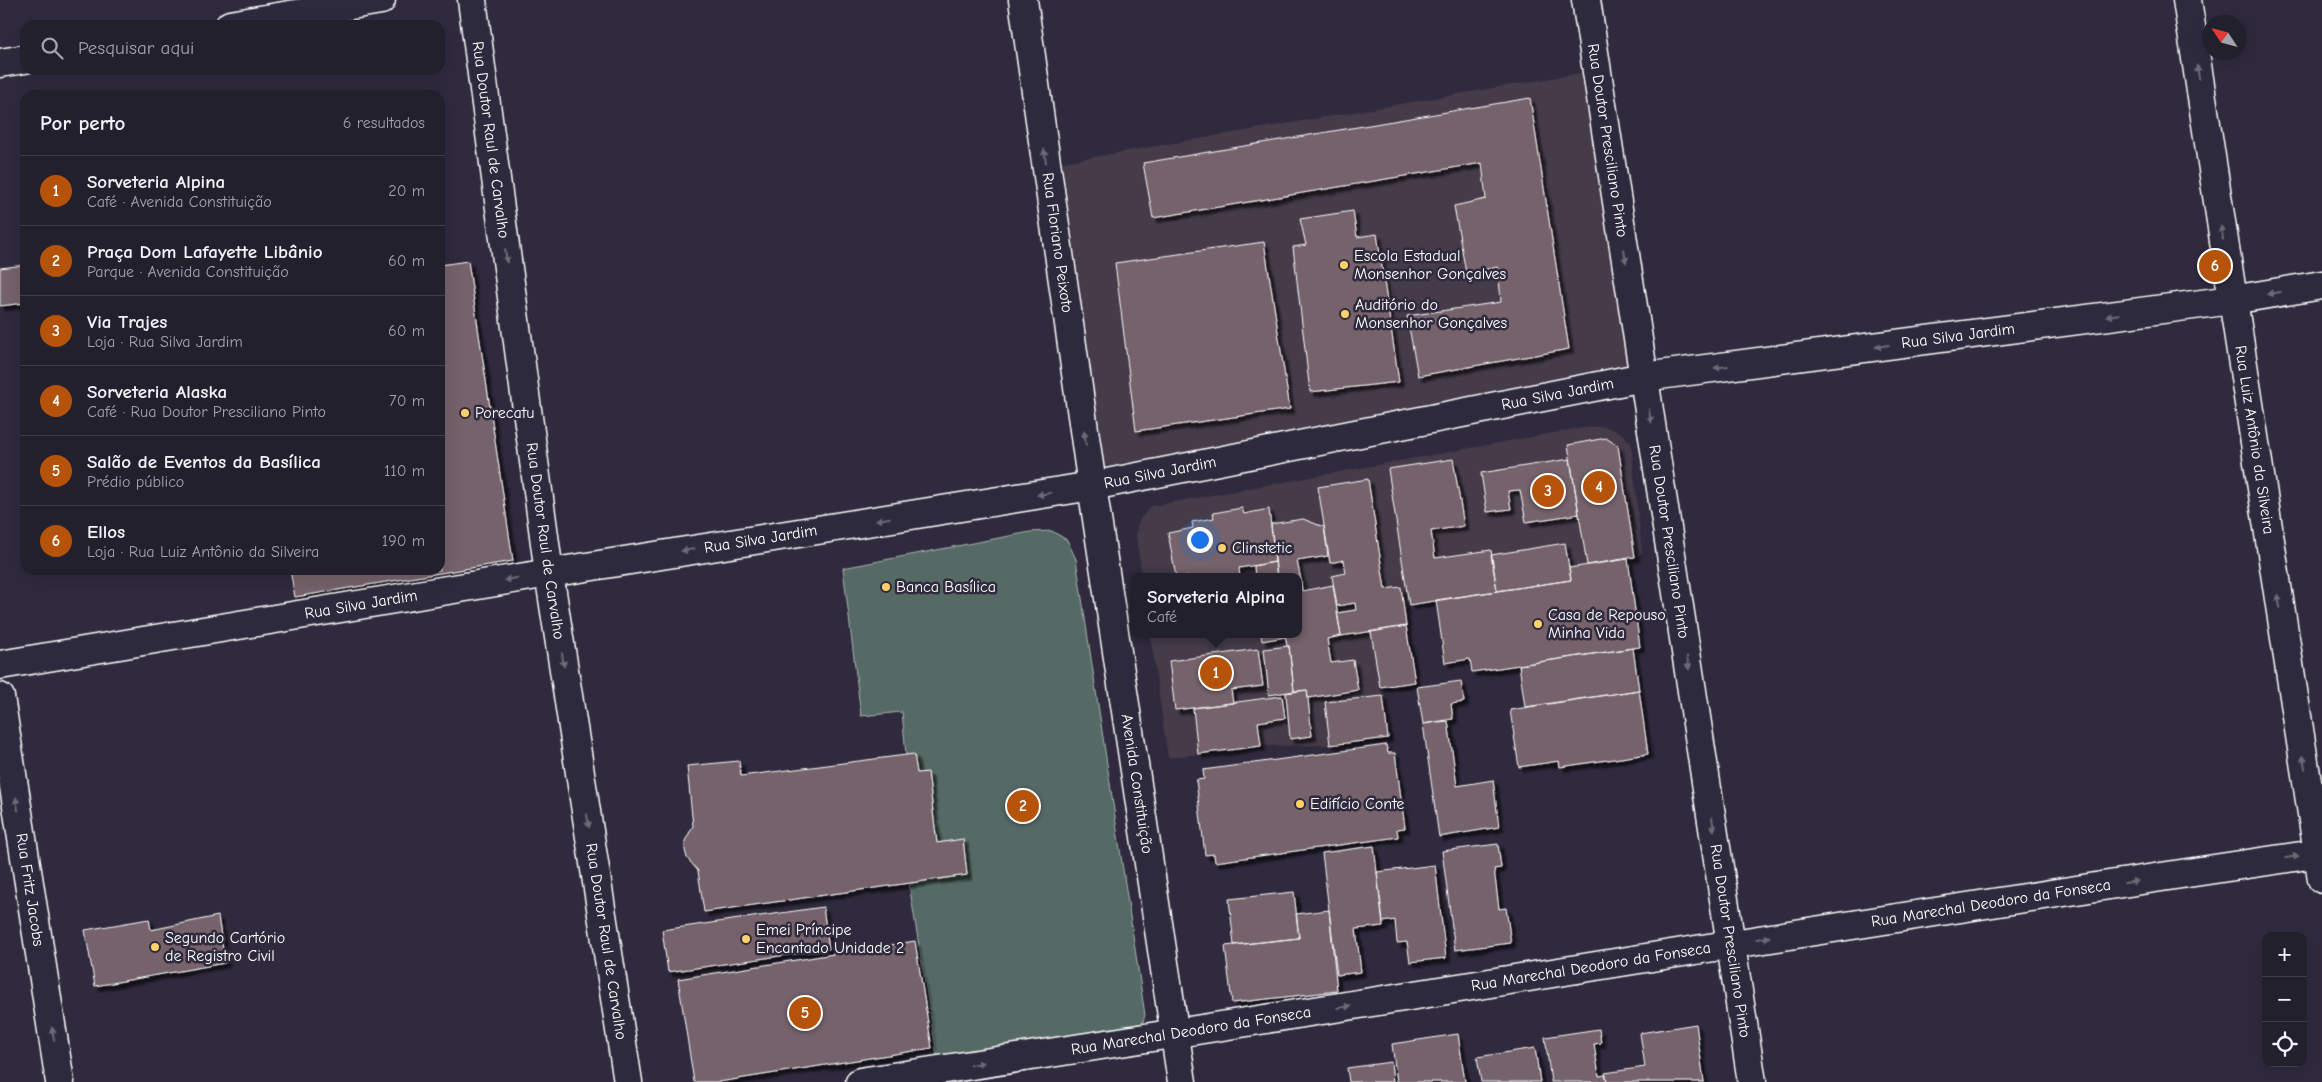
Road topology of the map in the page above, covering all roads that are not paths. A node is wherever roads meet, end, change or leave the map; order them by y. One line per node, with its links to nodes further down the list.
1 (380, 0): 6 (street)
2 (472, 0): 13 (street, Rua Doutor Raul de Carvalho, one-way to 13)
3 (1024, 0): 12 (street, Rua Floriano Peixoto, one-way to 3)
4 (1586, 0): 11 (street, Rua Doutor Presciliano Pinto, one-way to 11)
5 (2187, 0): 10 (street, Rua Luiz Antônio da Silveira, one-way to 5)
6 (260, 20)
7 (20, 60): 8 (street)
8 (0, 63)
9 (2322, 285): 10 (street, Rua Silva Jardim, one-way to 10)
10 (2232, 300): 11 (street, Rua Silva Jardim, one-way to 11); 16 (street, Rua Luiz Antônio da Silveira, one-way to 10)
11 (1644, 377): 12 (street, Rua Silva Jardim); 17 (street, Rua Doutor Presciliano Pinto, one-way to 17)
12 (1092, 486): 13 (street, Rua Silva Jardim, one-way to 13); 18 (street, Avenida Constituição)
13 (549, 573): 14 (street, Rua Silva Jardim, one-way to 14); 20 (street, Rua Doutor Raul de Carvalho, one-way to 20)
14 (0, 665)
15 (0, 697): 19 (street, Rua Fritz Jacobs, one-way to 15)
16 (2321, 862): 17 (street, Rua Marechal Deodoro da Fonseca, one-way to 16)
17 (1731, 943): 18 (street, Rua Marechal Deodoro da Fonseca, one-way to 17); 23 (street, Rua Doutor Presciliano Pinto)
18 (1175, 1035): 21 (street, Rua Marechal Deodoro da Fonseca, one-way to 18); 22 (street, Avenida Constituição)
19 (60, 1082)
20 (628, 1082)
21 (860, 1082)
22 (1182, 1082)
23 (1752, 1082)

